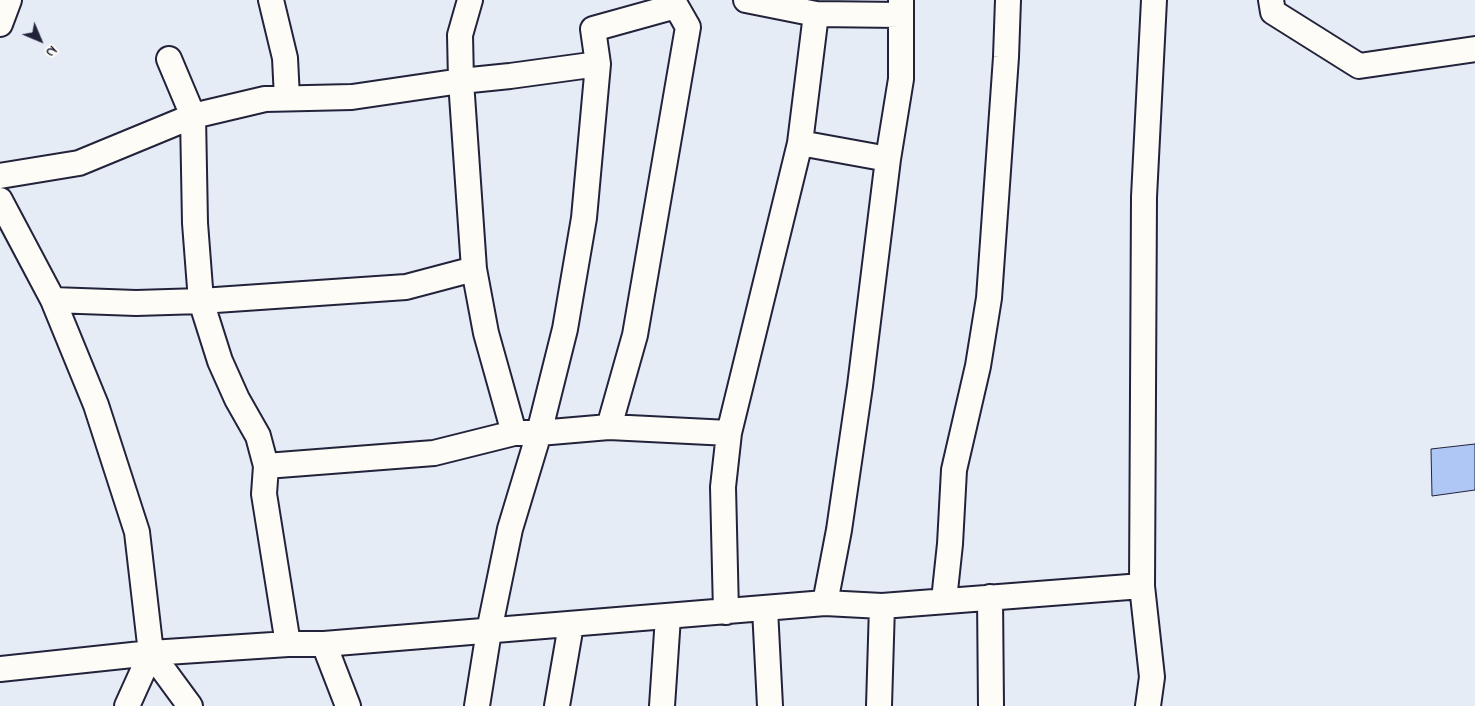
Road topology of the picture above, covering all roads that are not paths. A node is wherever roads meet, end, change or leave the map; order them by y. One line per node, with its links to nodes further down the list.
1 (9, 0): 11 (street)
2 (271, 0): 16 (street)
3 (470, 0): 15 (street)
4 (746, 0): 10 (street)
5 (1008, 0): 32 (street)
6 (1154, 0): 30 (street)
7 (1271, 0): 12 (street)
8 (680, 3): 14 (street); 25 (street)
9 (900, 8): 10 (street); 19 (street)
10 (816, 14): 18 (street)
11 (0, 24)
12 (1475, 49)
13 (169, 59): 17 (street)
14 (598, 64): 15 (street); 27 (street)
15 (461, 81): 16 (street); 22 (street)
16 (287, 98): 17 (street)
17 (193, 116): 20 (street); 24 (street)
18 (800, 143): 19 (street); 28 (street)
19 (888, 159): 33 (street)
20 (0, 176)
21 (0, 200): 23 (street)
22 (474, 269): 24 (street); 26 (street)
23 (53, 300): 24 (street); 42 (street)
24 (201, 301): 29 (street)
25 (609, 427): 27 (street); 28 (street)
26 (514, 433): 27 (street); 29 (street)
27 (539, 433): 39 (street)
28 (729, 433): 36 (street)
29 (266, 466): 40 (street)
30 (1142, 586): 31 (street); 53 (street)
31 (990, 597): 32 (street); 52 (street)
32 (944, 600): 34 (street)
33 (825, 603): 34 (street); 35 (street)
34 (882, 606): 51 (street)
35 (765, 609): 36 (street); 50 (street)
36 (726, 612): 37 (street)
37 (668, 617): 38 (street); 49 (street)
38 (571, 624): 39 (street); 48 (street)
39 (489, 631): 41 (street); 47 (street)
40 (288, 644): 41 (street); 42 (street)
41 (324, 644): 46 (street)
42 (151, 654): 43 (street); 44 (street); 45 (street)
43 (0, 669)
44 (128, 706)
45 (190, 706)
46 (348, 706)
47 (477, 706)
48 (558, 706)
49 (662, 706)
50 (770, 706)
51 (879, 706)
52 (991, 706)
53 (1148, 706)

